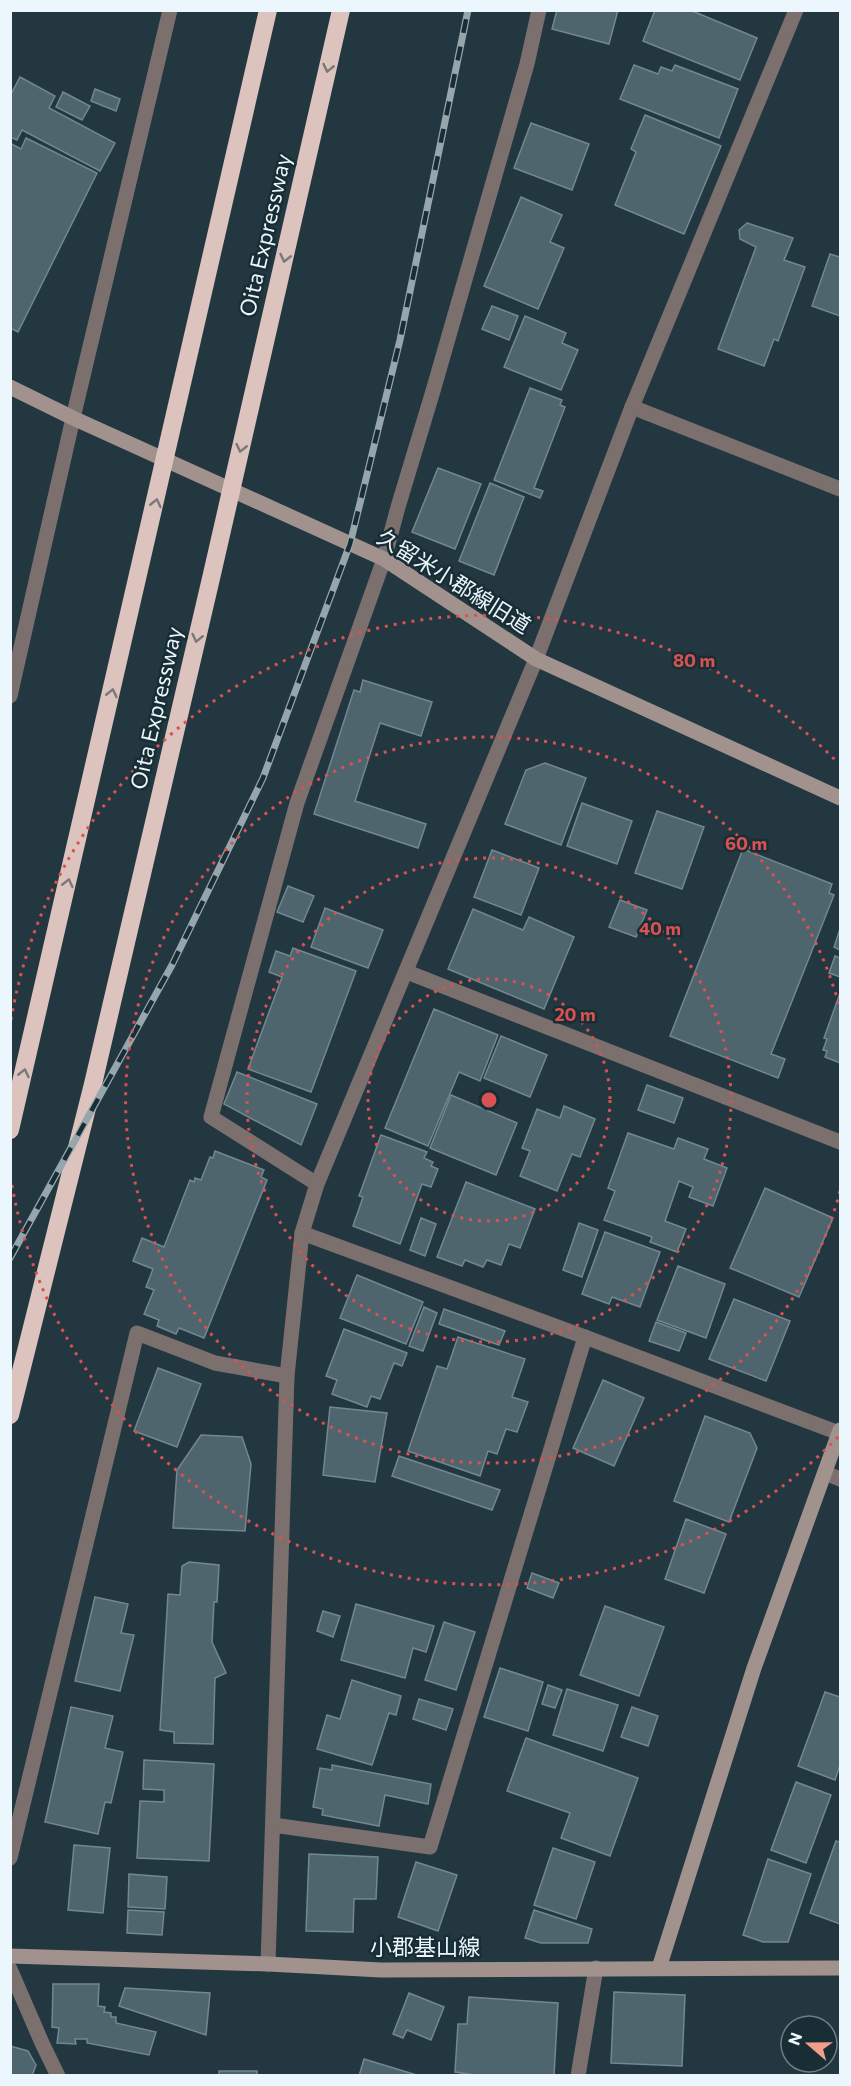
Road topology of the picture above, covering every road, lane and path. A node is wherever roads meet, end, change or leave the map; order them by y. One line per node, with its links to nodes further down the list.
1 (170, 10): 8 (street)
2 (268, 10): 15 (highway, Oita Expressway, one-way to 2)
3 (341, 10): 21 (highway, Oita Expressway, one-way to 21)
4 (539, 10): 10 (street)
5 (796, 10): 7 (street)
6 (10, 387): 8 (street, 久留米小郡線旧道)
7 (632, 407): 9 (street); 11 (street)
8 (73, 418): 10 (street, 久留米小郡線旧道); 12 (street)
9 (840, 489)
10 (384, 559): 11 (street, 久留米小郡線旧道); 17 (street)
11 (536, 659): 13 (street, 久留米小郡線旧道); 14 (street)
12 (10, 696)
13 (840, 798)
14 (407, 972): 16 (street); 17 (street)
15 (10, 1130)
16 (840, 1142)
17 (317, 1184): 18 (street)
18 (302, 1233): 19 (street); 20 (street)
19 (585, 1337): 22 (street); 25 (street)
20 (287, 1376): 25 (street); 26 (street)
21 (10, 1415)
22 (840, 1431): 23 (street)
23 (825, 1473): 24 (street); 30 (street)
24 (840, 1479)
25 (273, 1825): 28 (street)
26 (10, 1858)
27 (10, 1956): 28 (street, 小郡基山線)
28 (268, 1964): 29 (street, 小郡基山線)
29 (596, 1968): 30 (street, 小郡基山線); 34 (street)
30 (659, 1968): 31 (street, 小郡基山線)
31 (840, 1968)
32 (10, 1969): 33 (street)
33 (58, 2076)
34 (579, 2076)

